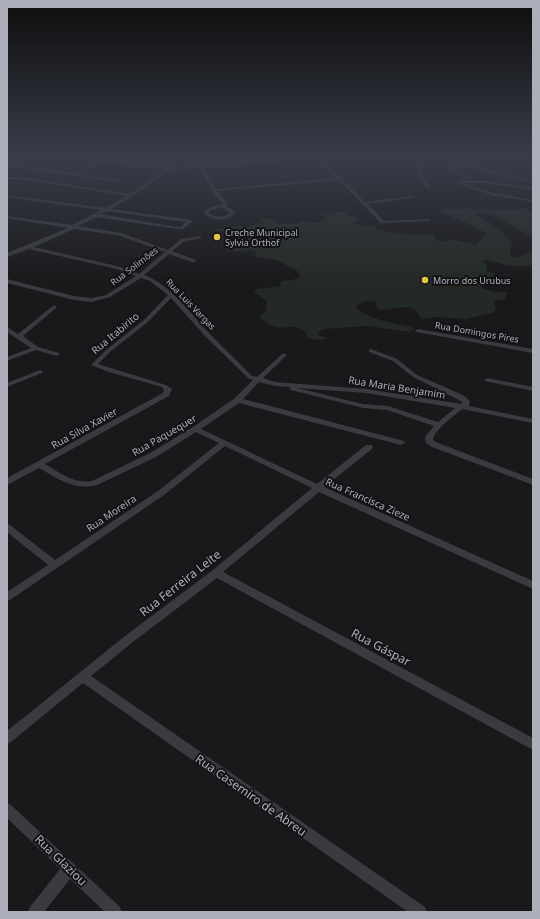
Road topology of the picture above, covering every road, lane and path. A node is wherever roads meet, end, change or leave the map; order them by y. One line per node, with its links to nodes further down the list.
1 (37, 200): 8 (street)
2 (123, 200): 8 (street)
3 (222, 200): 7 (street)
4 (362, 200): 6 (street)
5 (389, 200): 6 (street)
6 (365, 203): 12 (street)
7 (226, 204): 7 (street)
8 (106, 209): 9 (street); 9 (street)
9 (96, 216): 14 (street)
10 (7, 217): 11 (street)
11 (22, 219): 13 (street); 14 (street)
12 (428, 220)
13 (7, 224)
14 (75, 226): 16 (street); 17 (street)
15 (199, 238): 17 (street, Rua Solimões)
16 (28, 247): 18 (street); 20 (street, Rua Luis Vargas)
17 (167, 252): 19 (street); 20 (street, Rua Solimões)
18 (7, 255)
19 (194, 261)
20 (141, 275): 21 (street, Rua Solimões); 22 (street, Rua Luis Vargas)
21 (7, 281)
22 (172, 295): 34 (street, Rua Luis Vargas); 39 (street, Rua Itabirito)
23 (54, 307): 26 (street)
24 (7, 330): 26 (street)
25 (418, 331): 29 (street, Rua Domingos Pires)
26 (18, 337): 27 (street)
27 (36, 348): 30 (street); 32 (street)
28 (371, 351): 41 (street)
29 (533, 351)
30 (57, 354)
31 (284, 355): 34 (street, Rua Paquequer)
32 (7, 359)
33 (40, 372): 37 (street)
34 (257, 380): 36 (street, Rua Maria Benjamim); 40 (street, Rua Paquequer)
35 (487, 380): 38 (street)
36 (275, 384): 41 (street, Rua Maria Benjamim); 43 (street)
37 (7, 385)
38 (533, 389)
39 (168, 390): 48 (street, Rua Silva Xavier)
40 (238, 400): 44 (street, Rua Paquequer); 46 (street)
41 (462, 407): 42 (street, Rua Maria Benjamim); 43 (street)
42 (533, 421)
43 (439, 425): 50 (street)
44 (196, 429): 45 (street, Rua Francisca Zieze); 48 (street, Rua Paquequer)
45 (224, 443): 51 (street, Rua Francisca Zieze); 53 (street, Rua Moreira)
46 (400, 443)
47 (369, 447): 51 (street, Rua Ferreira Leite)
48 (39, 464): 49 (street, Rua Silva Xavier)
49 (7, 482)
50 (533, 482)
51 (318, 488): 54 (street, Rua Ferreira Leite); 55 (street, Rua Francisca Zieze)
52 (7, 527): 53 (street)
53 (53, 564): 56 (street, Rua Moreira)
54 (216, 573): 57 (street, Rua Ferreira Leite); 59 (street, Rua Gáspar)
55 (533, 585)
56 (7, 597)
57 (83, 677): 58 (street, Rua Ferreira Leite); 64 (street, Rua Casemiro de Abreu)
58 (7, 738)
59 (533, 744)
60 (7, 809): 61 (street, Rua Glaziou)
61 (70, 868): 62 (street); 63 (street, Rua Glaziou)
62 (35, 912)
63 (114, 912)
64 (420, 912)

